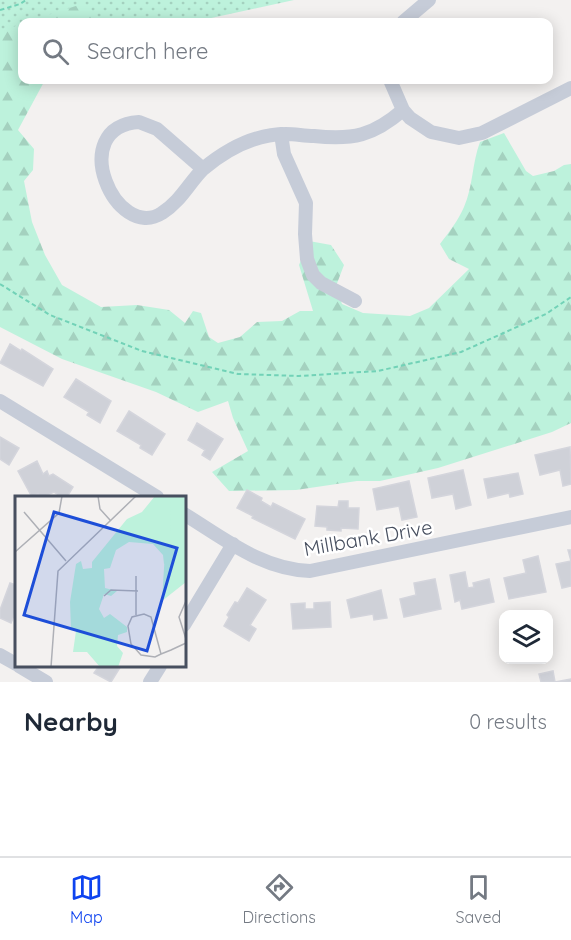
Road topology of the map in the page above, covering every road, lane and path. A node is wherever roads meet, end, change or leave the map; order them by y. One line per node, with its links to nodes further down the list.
1 (26, 0): 3 (path)
2 (429, 0): 4 (street)
3 (0, 10)
4 (408, 18)
5 (392, 84): 7 (street)
6 (571, 88): 7 (street)
7 (403, 110): 8 (street)
8 (281, 134): 9 (street); 12 (street)
9 (203, 169): 9 (street)
10 (0, 284): 11 (path)
11 (571, 297)
12 (355, 301)
13 (0, 401): 14 (street)
14 (154, 496)
15 (186, 515): 17 (street, Millbank Drive)
16 (571, 517): 17 (street, Millbank Drive)
17 (233, 544): 18 (street)
18 (186, 622)
19 (0, 655): 20 (street)
20 (15, 663)
21 (21, 667): 23 (street)
22 (159, 667): 24 (street)
23 (46, 682)
24 (150, 682)

